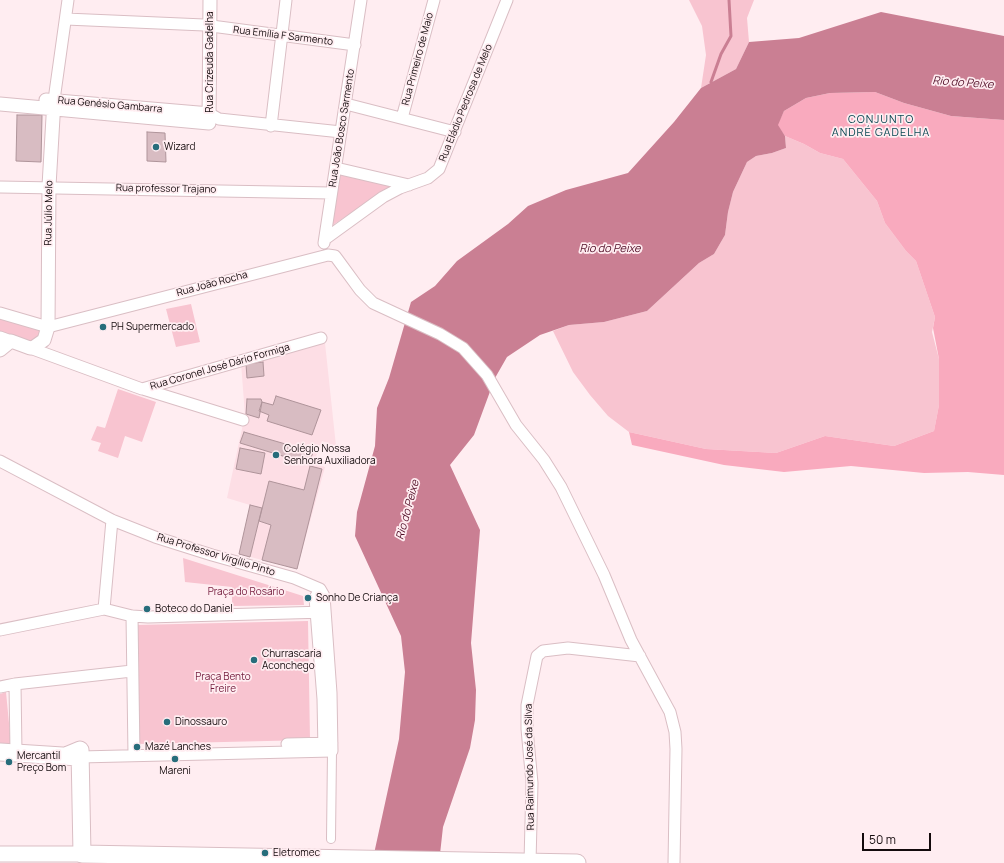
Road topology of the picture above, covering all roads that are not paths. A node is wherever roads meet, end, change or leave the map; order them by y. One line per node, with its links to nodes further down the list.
1 (68, 0): 8 (street)
2 (203, 0): 9 (street, Rua Crizeuda Gadelha)
3 (210, 0): 9 (street, Rua Crizeuda Gadelha)
4 (286, 0): 10 (street)
5 (361, 0): 11 (street, Rua João Bosco Sarmento)
6 (434, 0): 16 (street, Rua Primeiro de Maio)
7 (507, 0): 20 (street, Rua Eládio Pedrosa de Melo)
8 (66, 19): 9 (street, Rua Emília F Sarmento); 15 (street)
9 (207, 26): 10 (street, Rua Emília F Sarmento); 17 (street, Rua Crizeuda Gadelha)
10 (281, 35): 11 (street, Rua Emília F Sarmento); 18 (street)
11 (355, 45): 14 (street, Rua João Bosco Sarmento)
12 (0, 95): 15 (street, Rua Genésio Gambarra)
13 (0, 104): 15 (street, Rua Genésio Gambarra)
14 (346, 104): 16 (street); 19 (street, Rua João Bosco Sarmento)
15 (54, 105): 17 (street, Rua Genésio Gambarra); 24 (street, Rua Júlio Melo)
16 (402, 118): 20 (street)
17 (208, 119): 18 (street, Rua Genésio Gambarra)
18 (271, 126): 19 (street, Rua Genésio Gambarra)
19 (341, 132): 21 (street, Rua João Bosco Sarmento)
20 (455, 132): 22 (street, Rua Eládio Pedrosa de Melo)
21 (336, 168): 22 (street); 25 (street, Rua João Bosco Sarmento)
22 (409, 185): 26 (street, Rua Eládio Pedrosa de Melo)
23 (0, 186): 24 (street, Rua professor Trajano)
24 (49, 186): 25 (street, Rua professor Trajano); 29 (street, Rua Júlio Melo)
25 (331, 193): 26 (street, Rua João Bosco Sarmento)
26 (325, 239): 27 (street, Rua João Bosco Sarmento)
27 (322, 256): 29 (street, Rua João Rocha); 42 (street)
28 (0, 313): 29 (street)
29 (48, 327): 32 (street)
30 (321, 338): 34 (street, Rua Coronel José Dário Formiga)
31 (5, 339): 32 (street); 33 (street)
32 (30, 348): 34 (street, Rua Coronel José Dário Formiga)
33 (0, 350)
34 (142, 389): 35 (street)
35 (244, 420)
36 (0, 461): 37 (street, Rua Professor Virgílio Pinto)
37 (112, 520): 38 (street); 39 (street, Rua Professor Virgílio Pinto)
38 (104, 609): 40 (street); 41 (street)
39 (321, 613): 40 (street); 46 (street)
40 (132, 616): 43 (street)
41 (0, 630)
42 (640, 656): 53 (street, Rua Raimundo José da Silva); 55 (street)
43 (132, 671): 44 (street); 47 (street)
44 (15, 684): 45 (street); 48 (street)
45 (0, 686)
46 (328, 747): 47 (street); 50 (street)
47 (134, 751): 49 (street)
48 (8, 752): 49 (main road)
49 (76, 754): 52 (main road)
50 (331, 839)
51 (0, 854): 52 (main road)
52 (82, 858): 53 (main road)
53 (521, 863): 54 (main road)
54 (577, 863)
55 (674, 863)

